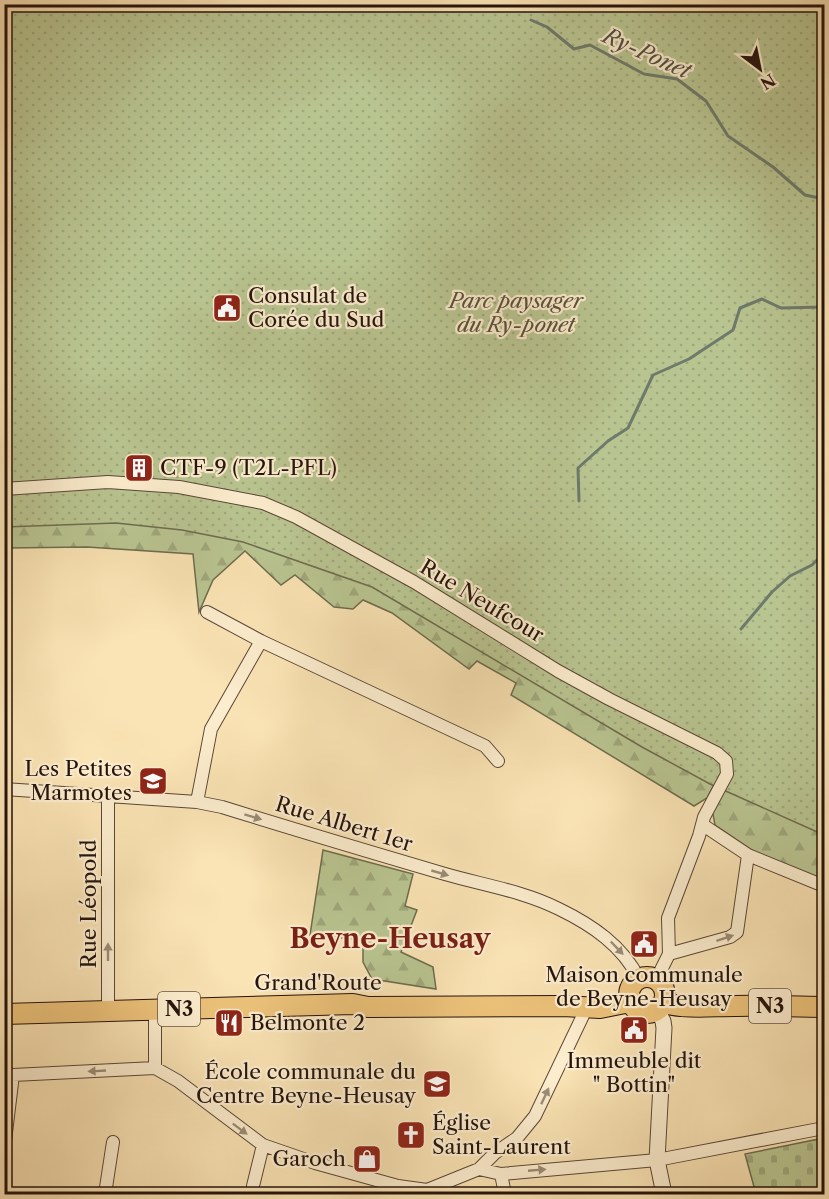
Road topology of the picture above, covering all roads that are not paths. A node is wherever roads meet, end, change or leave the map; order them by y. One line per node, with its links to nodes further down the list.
1 (4, 489): 8 (street, Rue Neufcour)
2 (207, 612): 3 (street)
3 (261, 641): 4 (street); 7 (street)
4 (498, 761)
5 (4, 789): 6 (street, Rue Albert 1er)
6 (108, 797): 7 (street, Rue Albert 1er); 17 (street, Rue Léopold, one-way to 6)
7 (197, 802): 12 (street, Rue Albert 1er, one-way to 12)
8 (703, 825): 9 (street); 11 (street, Rue Neufcour)
9 (748, 855): 10 (street); 11 (street, one-way to 9)
10 (825, 886)
11 (669, 954): 12 (street)
12 (661, 999): 13 (main road, N3); 13 (main road); 15 (main road, N3); 25 (street)
13 (630, 1002): 14 (main road, Grand'Route / N3)
14 (587, 1007): 16 (main road, Grand'Route / N3); 26 (street, one-way to 14)
15 (825, 1007)
16 (155, 1009): 17 (main road, Grand'Route / N3); 19 (street)
17 (108, 1011): 18 (main road, Grand'Route / N3)
18 (4, 1014)
19 (155, 1068): 20 (street, one-way to 20); 23 (street, one-way to 23)
20 (9, 1074): 24 (street)
21 (825, 1128): 25 (street)
22 (112, 1142): 29 (street)
23 (262, 1145): 26 (street); 28 (street)
24 (4, 1149)
25 (657, 1161): 27 (street, one-way to 25); 32 (street)
26 (479, 1169): 27 (street)
27 (501, 1174): 31 (street)
28 (253, 1190): 30 (street)
29 (105, 1194)
30 (241, 1194)
31 (505, 1194)
32 (664, 1194)

